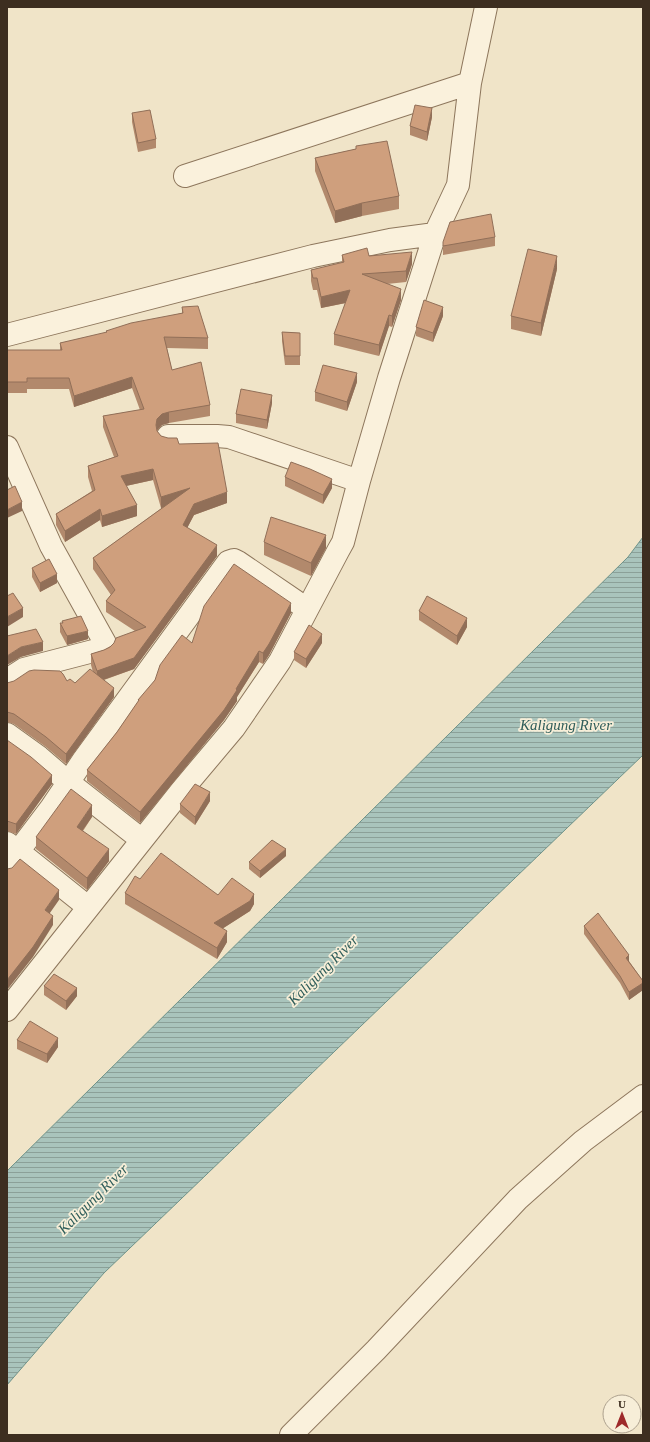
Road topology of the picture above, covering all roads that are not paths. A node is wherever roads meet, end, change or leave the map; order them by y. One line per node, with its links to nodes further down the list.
1 (486, 7): 2 (street)
2 (470, 82): 3 (street); 4 (street)
3 (185, 176)
4 (437, 229): 5 (street); 8 (street)
5 (7, 336)
6 (168, 436): 8 (street)
7 (7, 447): 10 (street)
8 (359, 481): 9 (street)
9 (307, 609): 12 (street); 13 (street)
10 (7, 680)
11 (7, 734): 12 (street)
12 (68, 782): 13 (street); 14 (street)
13 (142, 840): 15 (street)
14 (11, 853): 15 (street)
15 (88, 907): 16 (street)
16 (7, 1010)
17 (643, 1096): 18 (street)
18 (291, 1435)

